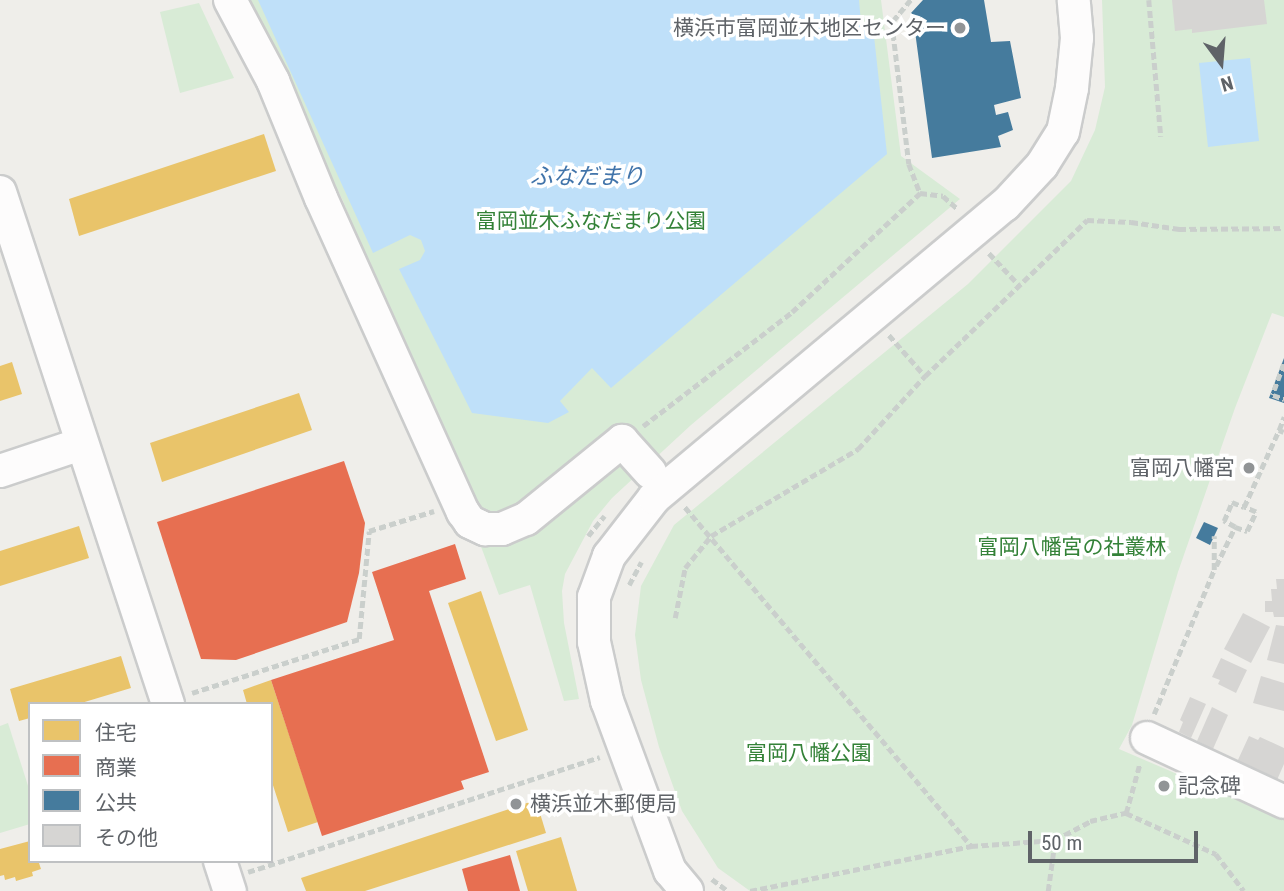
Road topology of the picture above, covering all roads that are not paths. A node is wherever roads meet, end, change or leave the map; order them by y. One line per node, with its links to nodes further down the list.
1 (230, 0): 6 (street)
2 (1074, 0): 10 (street)
3 (0, 192): 4 (street)
4 (80, 444): 5 (street); 7 (street)
5 (0, 471)
6 (650, 472)
7 (176, 699)
8 (1147, 738): 9 (street)
9 (1284, 802)
10 (697, 883)

